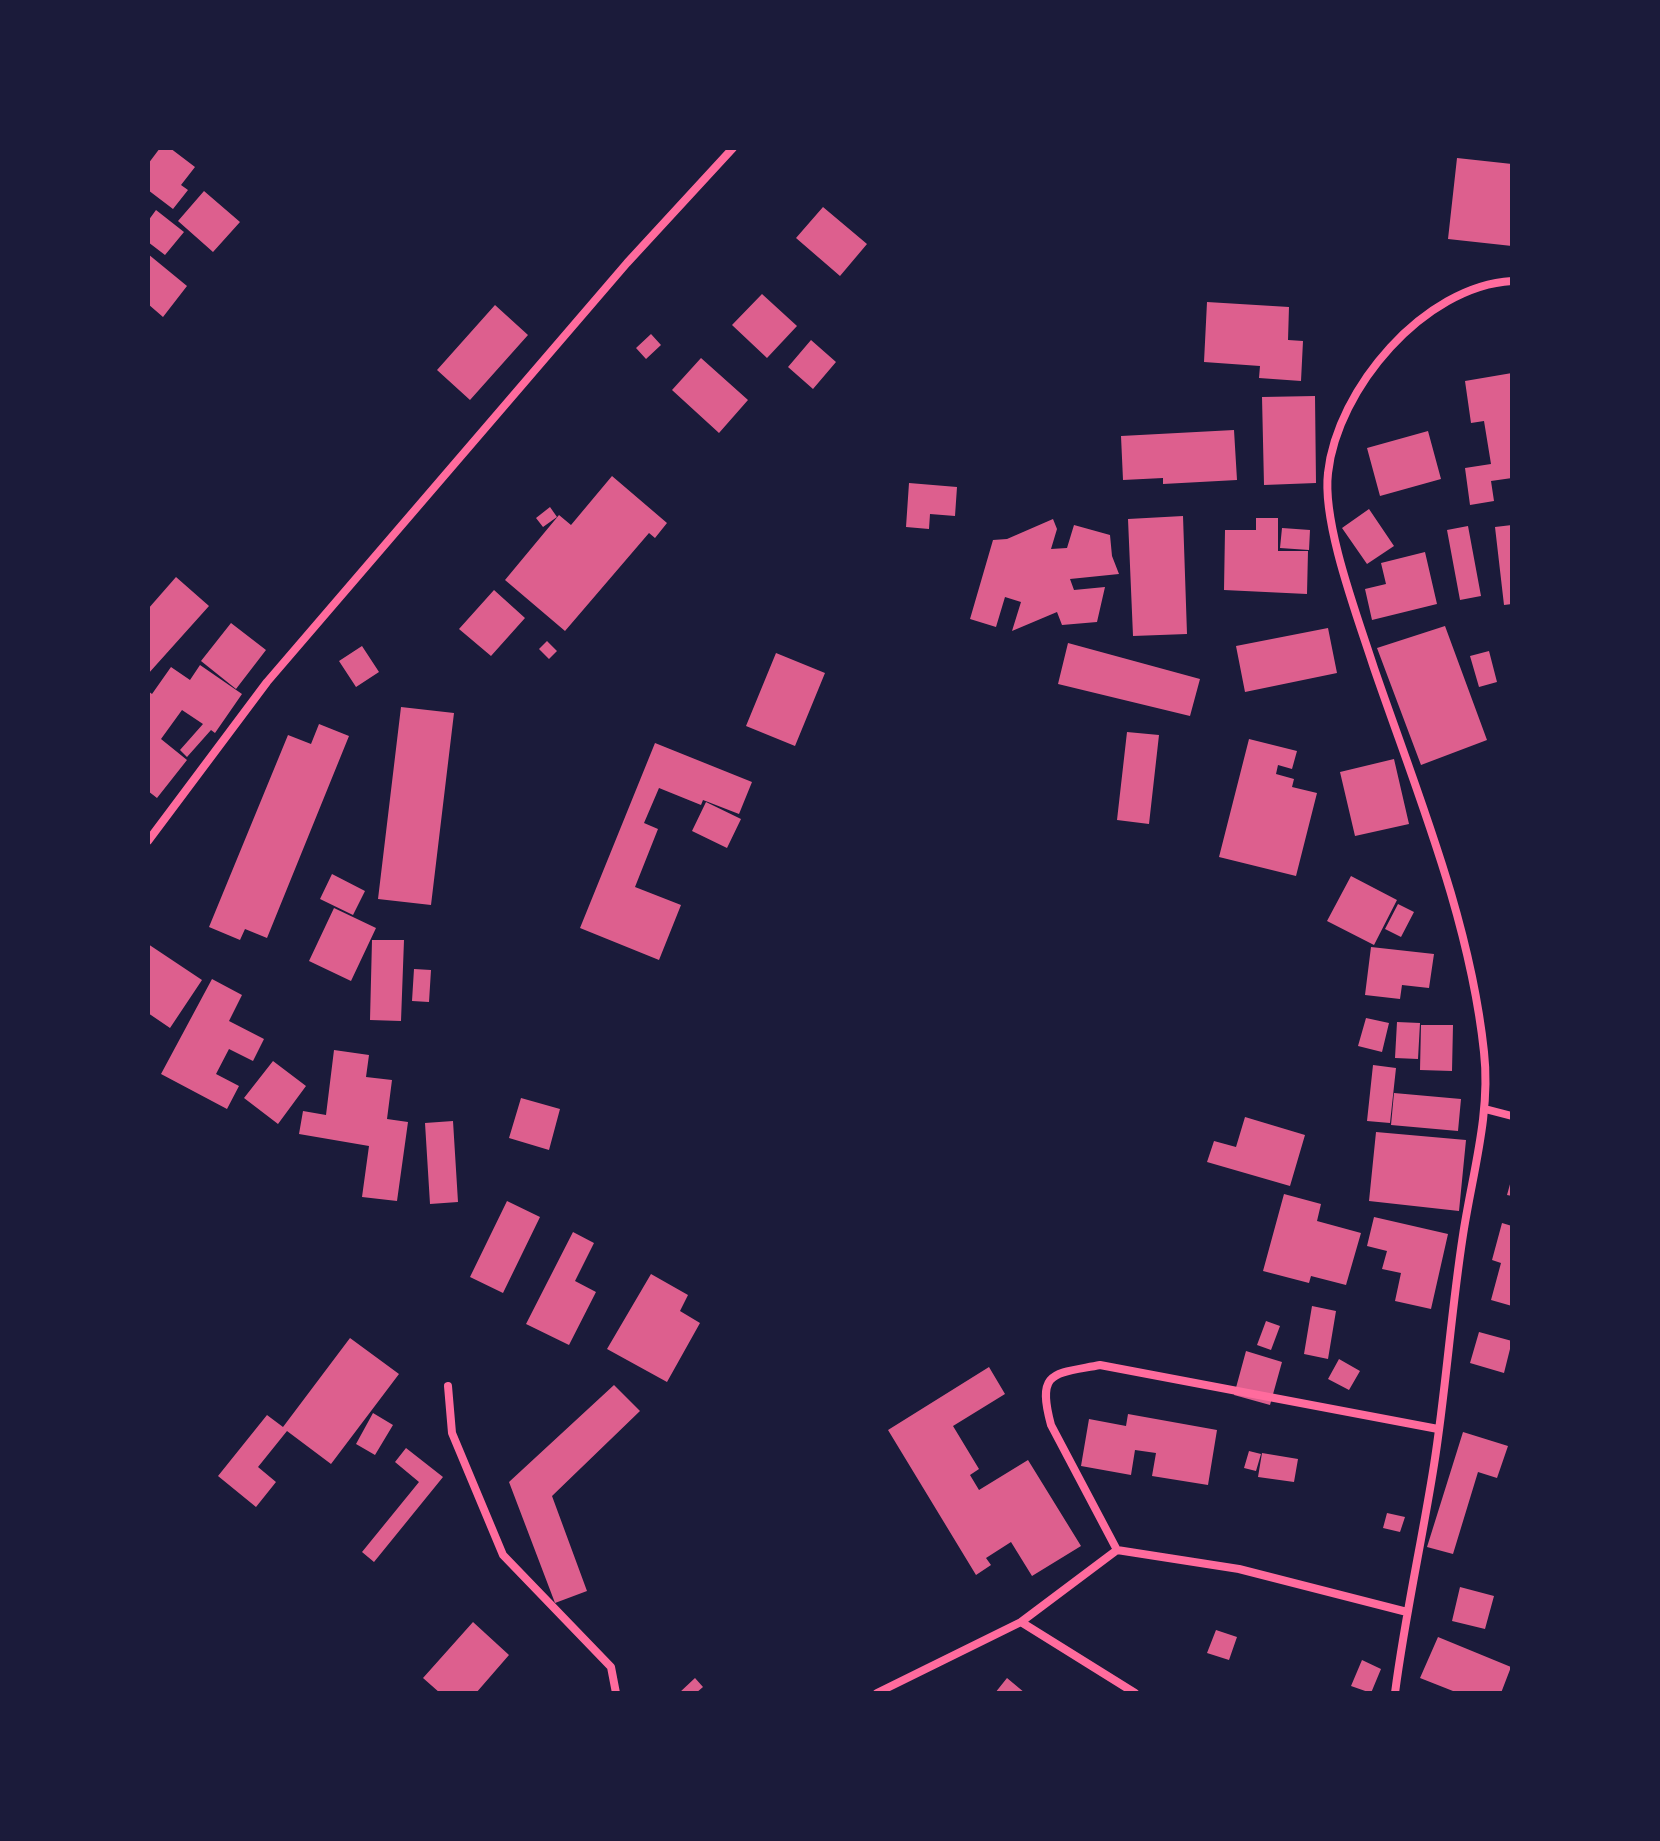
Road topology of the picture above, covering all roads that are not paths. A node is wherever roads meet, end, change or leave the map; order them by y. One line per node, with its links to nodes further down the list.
1 (733, 148): 3 (street)
2 (1512, 281): 4 (street)
3 (148, 841)
4 (1485, 1109): 5 (street); 7 (street)
5 (1512, 1116)
6 (448, 1386): 11 (street)
7 (1438, 1429): 8 (street); 9 (street)
8 (1117, 1550): 9 (street); 10 (street)
9 (1407, 1612): 14 (street)
10 (1021, 1622): 12 (street); 13 (street)
11 (616, 1693)
12 (877, 1693)
13 (1135, 1693)
14 (1395, 1693)

